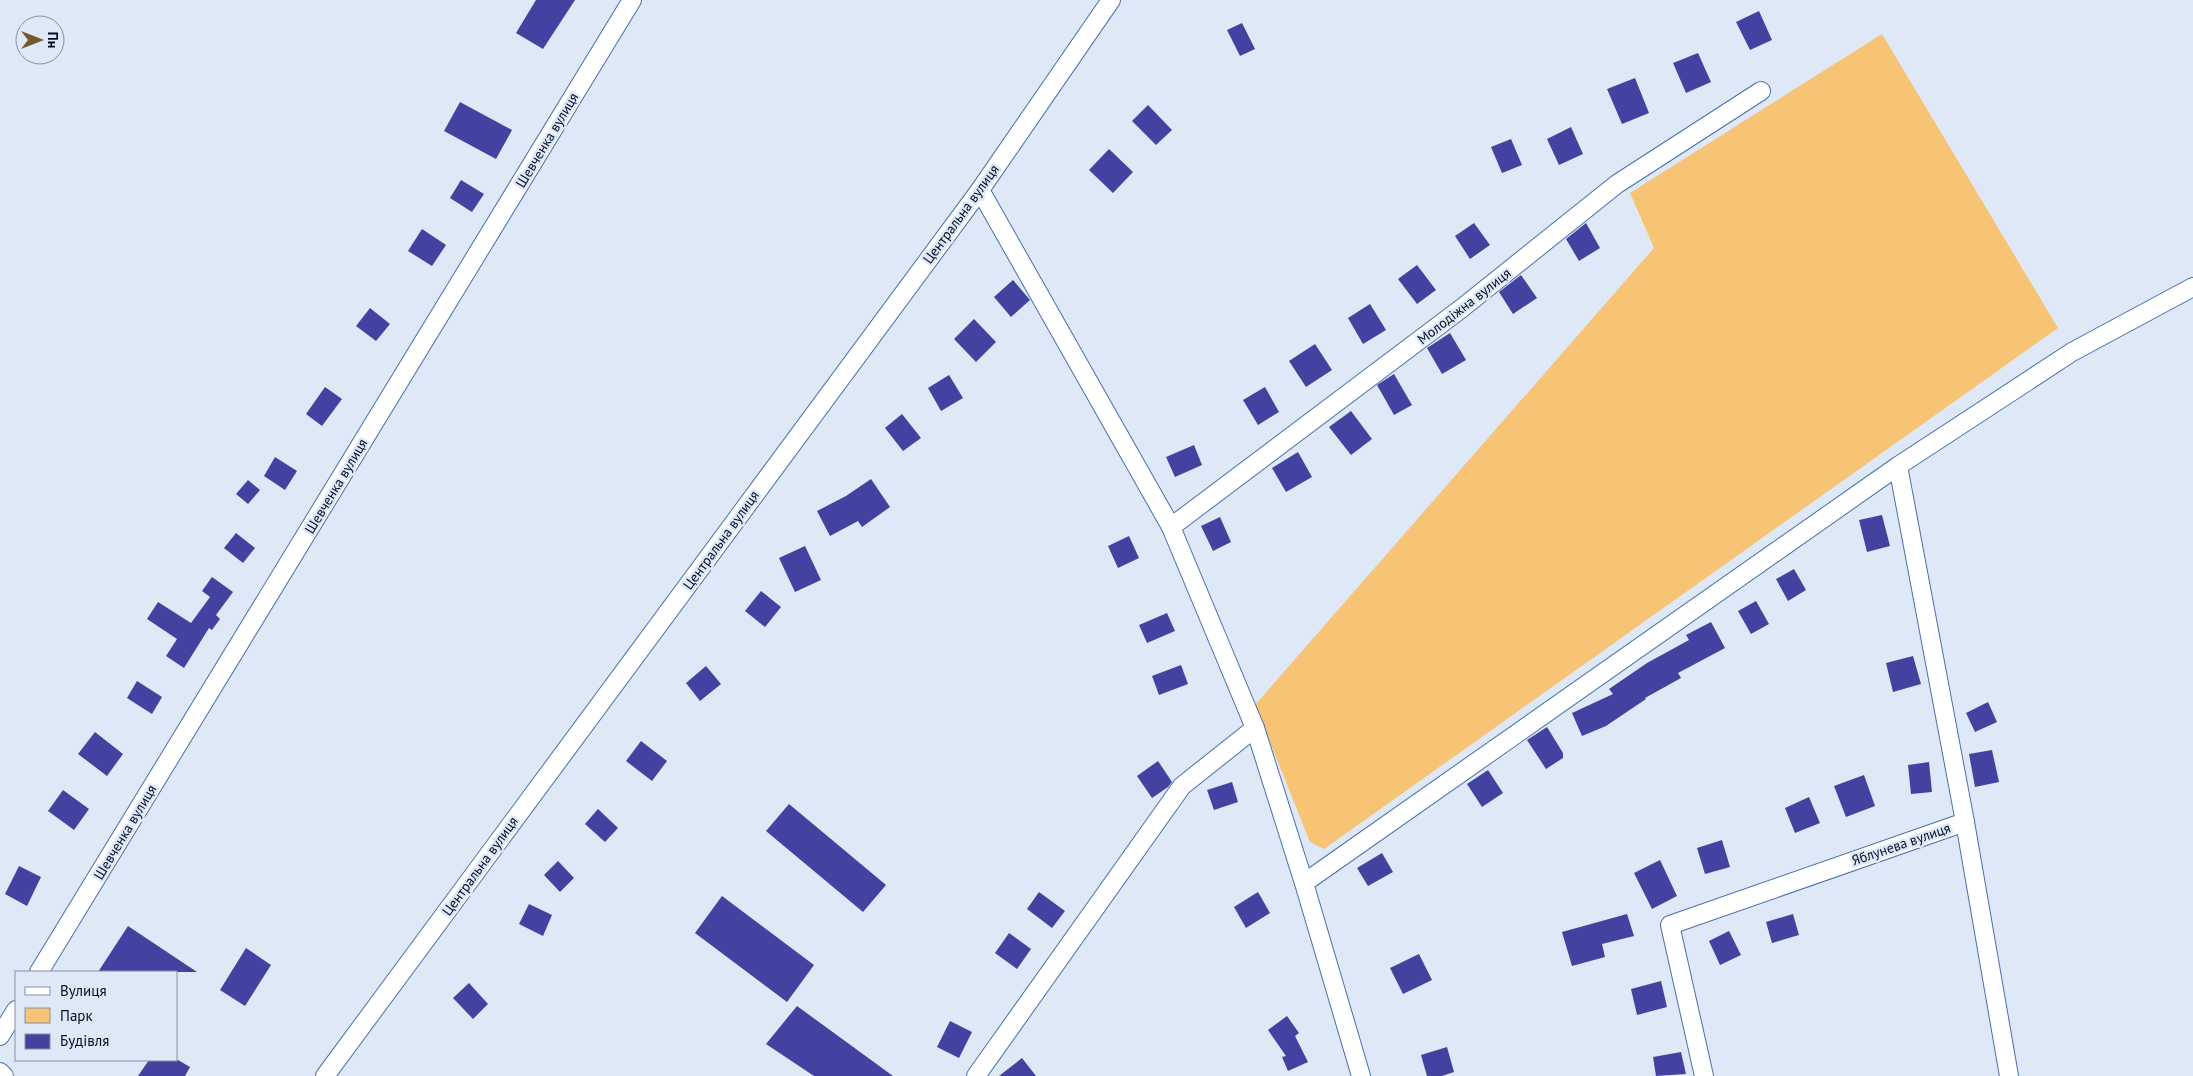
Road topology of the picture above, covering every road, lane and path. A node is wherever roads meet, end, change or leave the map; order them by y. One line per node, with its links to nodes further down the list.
1 (632, 0): 11 (street, Шевченка вулиця)
2 (1111, 0): 4 (street, Центральна вулиця)
3 (1761, 91): 7 (street, Молодіжна вулиця)
4 (980, 190): 7 (street); 16 (street, Центральна вулиця)
5 (2193, 287): 6 (street)
6 (1898, 466): 9 (street, Яблунева вулиця); 10 (street)
7 (1171, 526): 8 (street)
8 (1255, 728): 10 (street); 17 (street)
9 (1965, 822): 19 (street, Яблунева вулиця); 20 (street)
10 (1304, 883): 18 (street)
11 (40, 971)
12 (15, 1012): 13 (street)
13 (0, 1036)
14 (0, 1072): 15 (street)
15 (4, 1076)
16 (326, 1076)
17 (976, 1076)
18 (1360, 1076)
19 (1704, 1076)
20 (2009, 1076)

